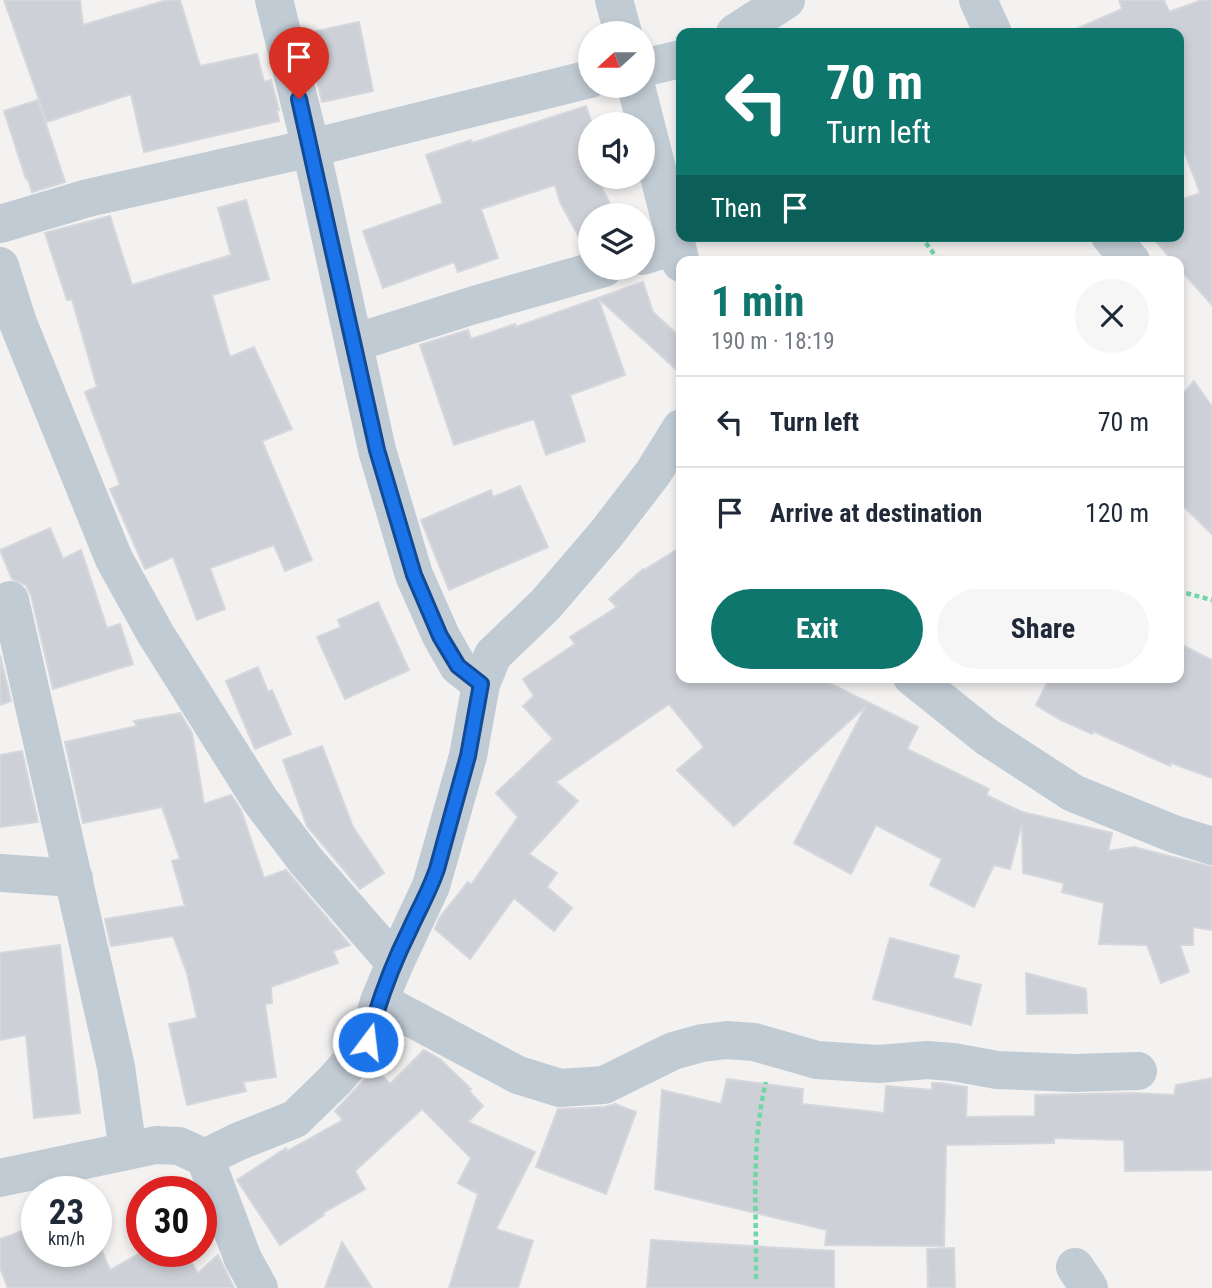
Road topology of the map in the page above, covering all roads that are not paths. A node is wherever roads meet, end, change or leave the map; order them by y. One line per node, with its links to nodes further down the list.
1 (274, 0): 12 (street)
2 (614, 0): 5 (street)
3 (786, 0): 6 (street)
4 (978, 0): 7 (street)
5 (620, 21)
6 (743, 28)
7 (991, 28)
8 (676, 61): 9 (street)
9 (655, 65)
10 (578, 82): 12 (street)
11 (638, 98): 15 (street)
12 (311, 148): 13 (street); 19 (street)
13 (0, 224)
14 (1115, 242): 16 (street)
15 (666, 255)
16 (1127, 256)
17 (0, 265): 27 (street)
18 (578, 275): 19 (street)
19 (354, 344): 23 (street)
20 (676, 436): 23 (street)
21 (10, 600): 26 (street)
22 (920, 683): 24 (street)
23 (481, 684): 27 (street)
24 (1212, 846)
25 (0, 873): 26 (street)
26 (74, 878): 30 (street)
27 (395, 962): 28 (street)
28 (379, 1000): 29 (street); 31 (street)
29 (1138, 1071)
30 (128, 1151): 31 (street); 32 (street)
31 (205, 1157): 33 (street)
32 (0, 1178)
33 (259, 1288)

